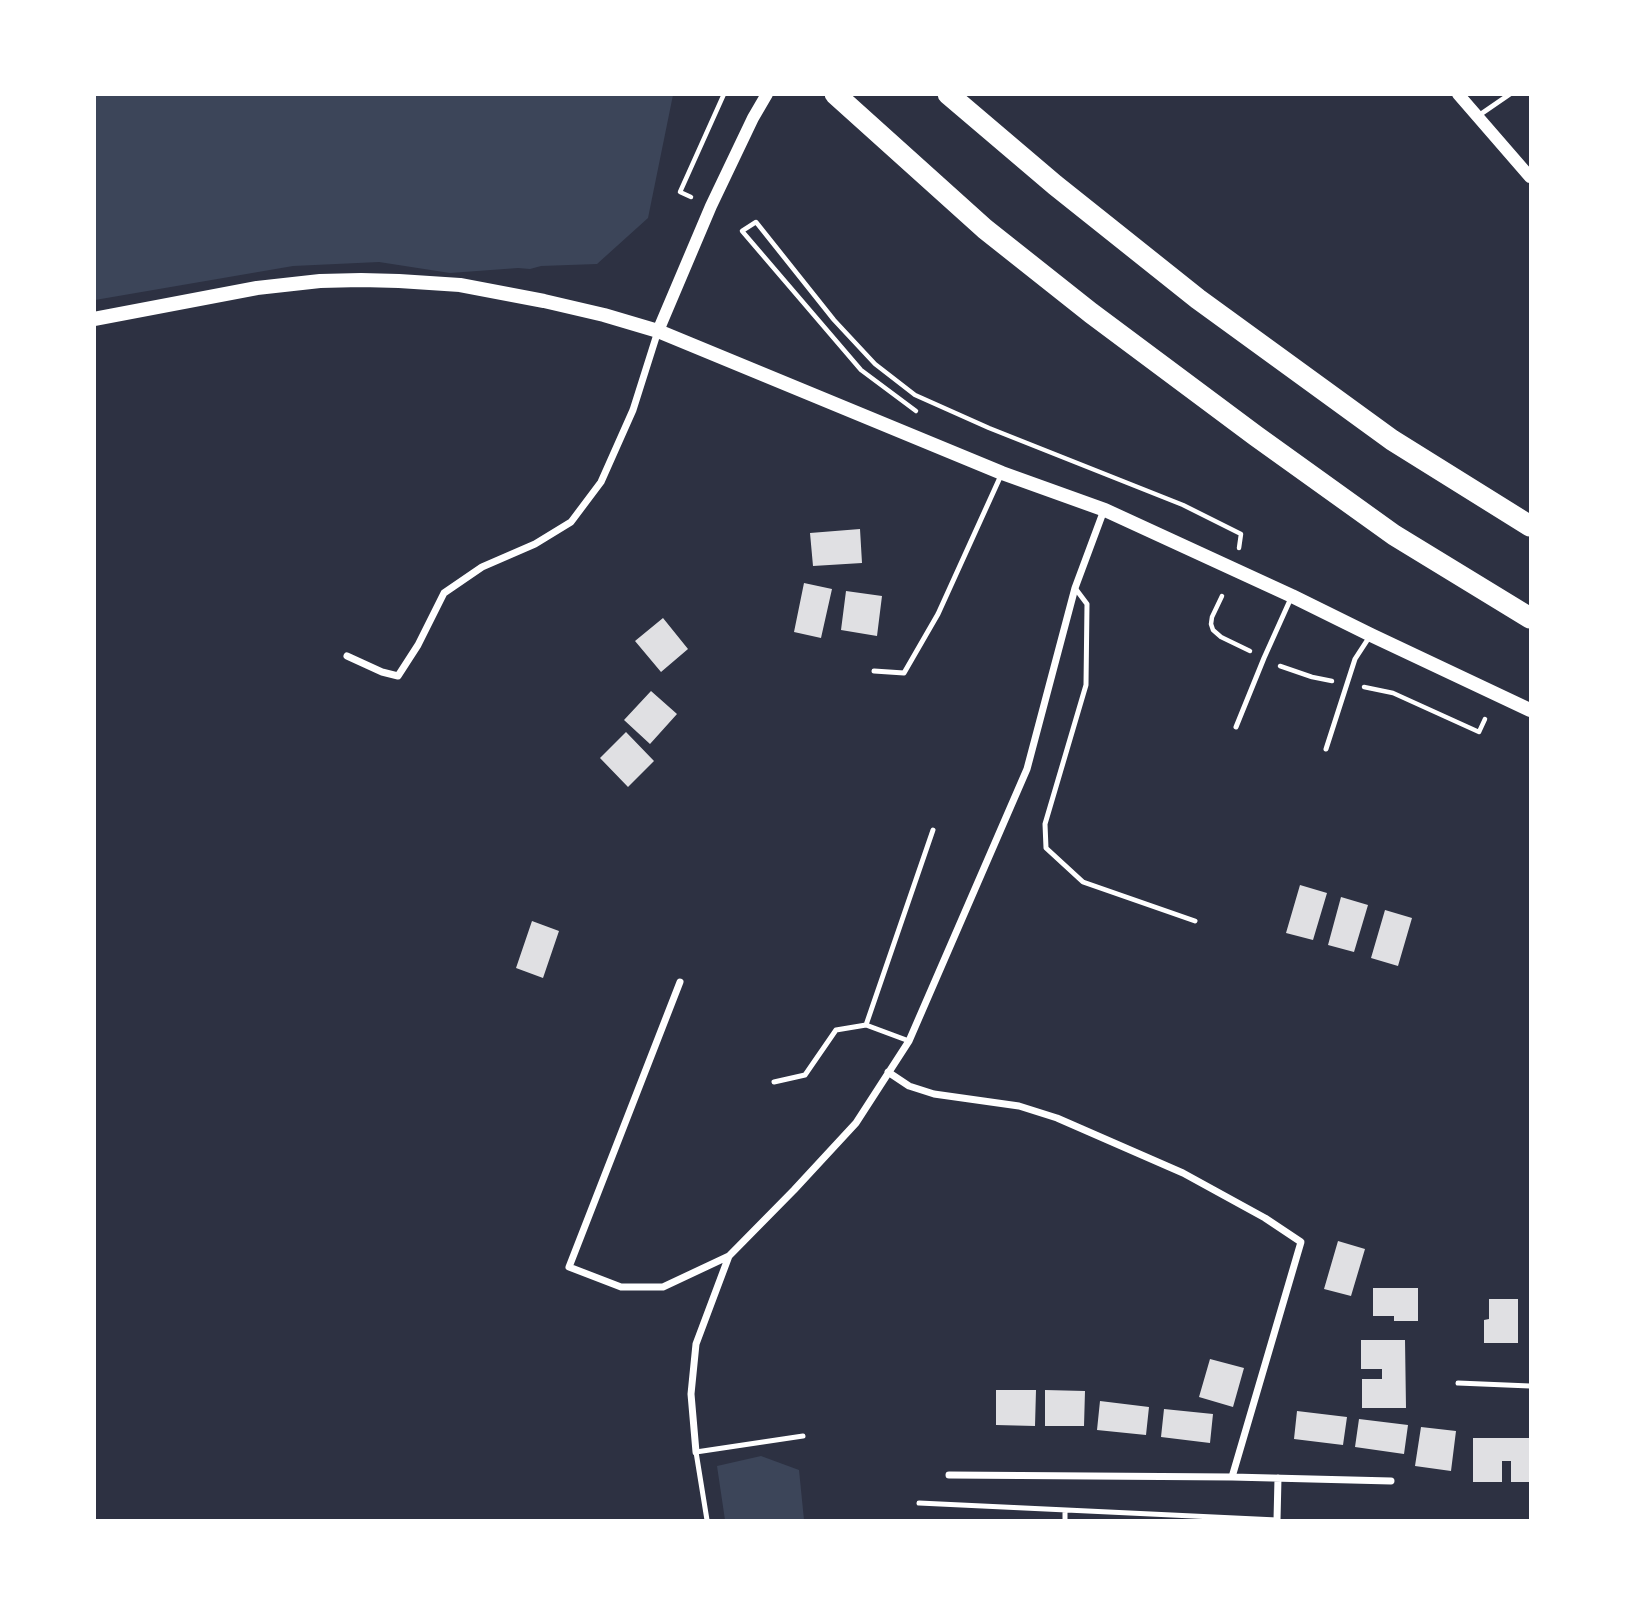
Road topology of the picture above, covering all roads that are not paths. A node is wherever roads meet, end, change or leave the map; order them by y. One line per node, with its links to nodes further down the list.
1 (767, 94): 9 (street)
2 (948, 94): 12 (highway)
3 (1458, 94): 6 (street)
4 (1510, 94): 6 (lane)
5 (841, 100): 15 (highway)
6 (1478, 116): 7 (street)
7 (1531, 177)
8 (94, 319): 9 (main road)
9 (658, 331): 10 (main road); 17 (street)
10 (1002, 473): 11 (main road); 18 (lane)
11 (1105, 510): 13 (street); 14 (main road)
12 (1531, 526)
13 (1075, 588): 23 (lane); 26 (street)
14 (1292, 596): 16 (main road); 20 (lane)
15 (1531, 618)
16 (1371, 635): 19 (main road); 21 (lane)
17 (347, 656)
18 (874, 671)
19 (1531, 710)
20 (1236, 727)
21 (1326, 750)
22 (933, 830): 25 (lane)
23 (1195, 921)
24 (680, 982): 29 (street)
25 (866, 1025): 26 (lane); 28 (lane)
26 (909, 1041): 27 (street)
27 (888, 1072): 29 (street); 35 (street)
28 (774, 1082)
29 (729, 1256): 33 (street)
30 (1458, 1383): 31 (lane)
31 (1531, 1386)
32 (803, 1436): 33 (lane)
33 (696, 1452): 40 (lane)
34 (949, 1475): 35 (street)
35 (1231, 1477): 36 (street)
36 (1278, 1478): 37 (street); 42 (street)
37 (1391, 1481)
38 (919, 1503): 39 (lane)
39 (1065, 1510): 41 (lane); 42 (lane)
40 (707, 1521)
41 (1065, 1521)
42 (1277, 1521)

